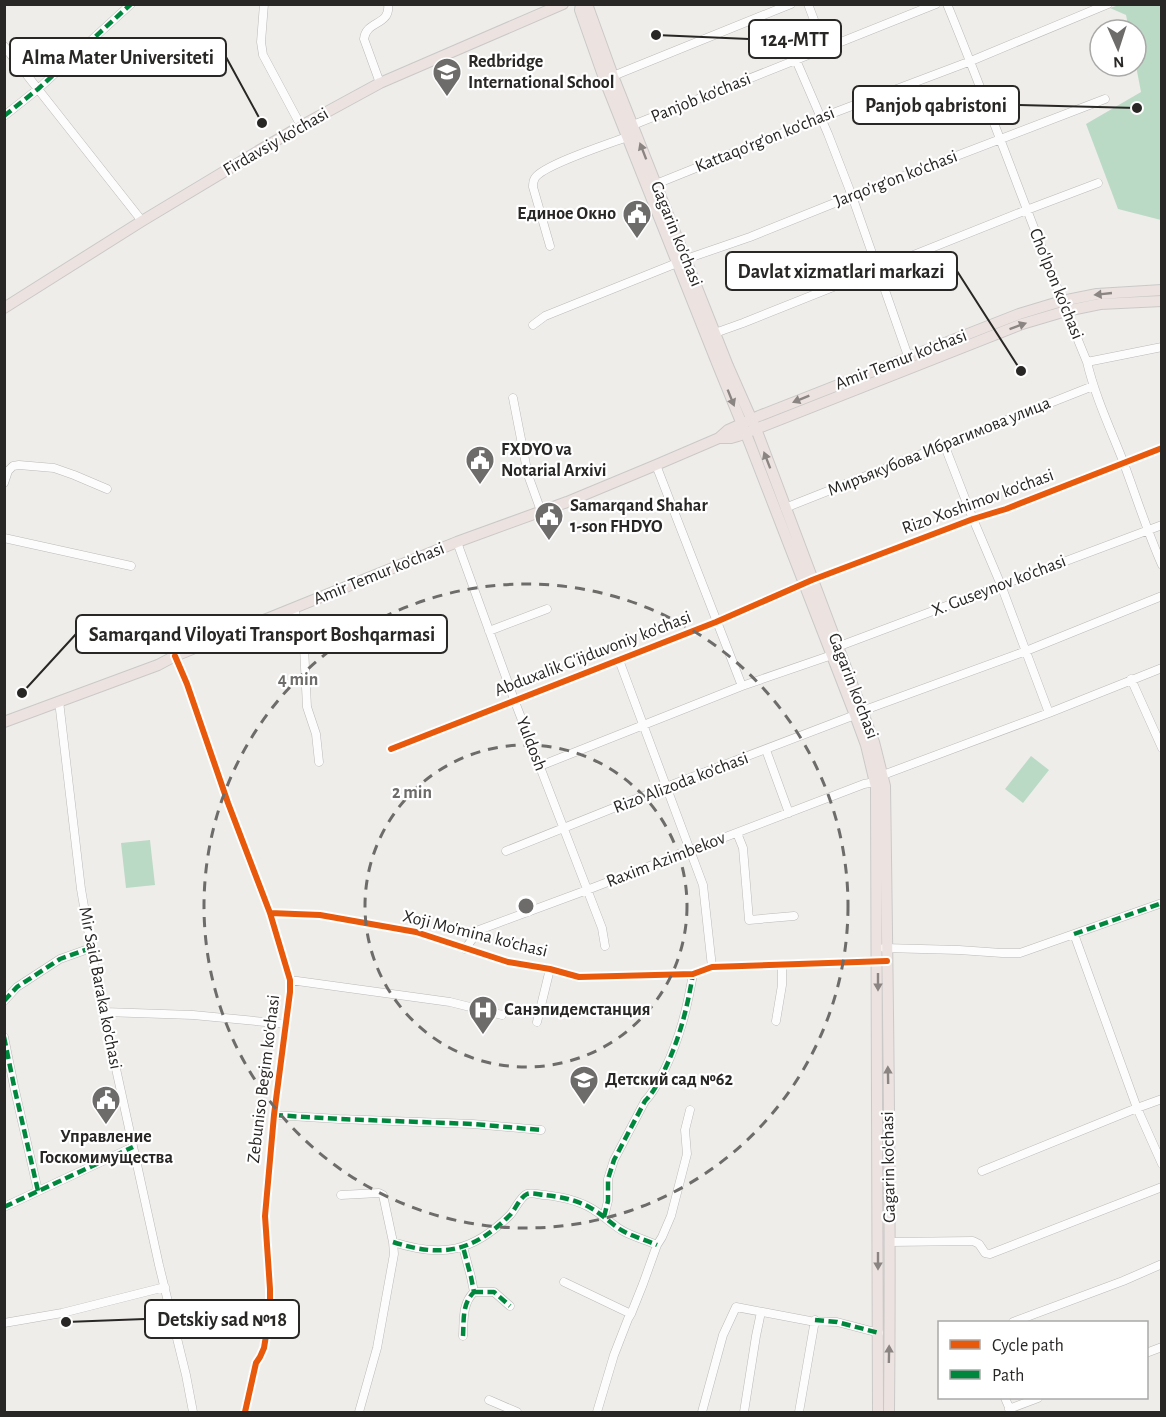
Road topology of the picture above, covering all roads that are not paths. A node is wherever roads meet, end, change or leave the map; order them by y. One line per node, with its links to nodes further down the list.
1 (131, 4): 18 (street)
2 (264, 4): 23 (street)
3 (388, 4): 17 (street)
4 (562, 4): 17 (main road, Firdavsiy ko'chasi)
5 (581, 4): 24 (main road, Gagarin ko'chasi)
6 (587, 4): 16 (main road, Gagarin ko'chasi)
7 (791, 4): 16 (street)
8 (808, 4): 13 (street)
9 (936, 4): 13 (street, Panjob ko'chasi)
10 (947, 4): 15 (street, Cho'lpon ko'chasi)
11 (1108, 4): 15 (street, Kattaqo'rg'on ko'chasi)
12 (4, 46): 18 (street)
13 (825, 49): 14 (street, Panjob ko'chasi)
14 (796, 60): 21 (street); 22 (street, Panjob ko'chasi)
15 (971, 61): 21 (street, Kattaqo'rg'on ko'chasi); 25 (street, Cho'lpon ko'chasi)
16 (613, 76): 22 (main road, Gagarin ko'chasi)
17 (380, 82): 23 (main road, Firdavsiy ko'chasi)
18 (38, 89): 20 (street); 30 (street)
19 (1105, 99): 25 (street, Jarqo'rg'on ko'chasi)
20 (4, 116)
21 (820, 118): 27 (street, Kattaqo'rg'on ko'chasi); 28 (street)
22 (633, 125): 27 (main road, Gagarin ko'chasi, one-way to 22)
23 (301, 126): 30 (main road, Firdavsiy ko'chasi)
24 (627, 137): 31 (street); 32 (main road, Gagarin ko'chasi)
25 (1000, 139): 28 (street, Jarqo'rg'on ko'chasi); 29 (street, Cho'lpon ko'chasi)
26 (1098, 183): 29 (street)
27 (656, 184): 32 (main road, Gagarin ko'chasi)
28 (852, 196): 32 (street, Jarqo'rg'on ko'chasi); 33 (street)
29 (1027, 210): 33 (street); 36 (street, Cho'lpon ko'chasi)
30 (142, 221): 37 (main road, Firdavsiy ko'chasi)
31 (550, 246)
32 (682, 261): 38 (street, Jarqo'rg'on ko'chasi); 39 (main road, Gagarin ko'chasi); 45 (main road, Gagarin ko'chasi, one-way to 45)
33 (879, 269): 39 (street); 41 (street)
34 (1161, 290): 36 (main road, Amir Temur ko'chasi, one-way to 36)
35 (1161, 301): 36 (main road, Amir Temur ko'chasi)
36 (1064, 306): 41 (main road, Amir Temur ko'chasi); 42 (street, Cho'lpon ko'chasi); 45 (main road, Amir Temur ko'chasi, one-way to 36)
37 (4, 308)
38 (533, 325)
39 (715, 333): 45 (main road, Gagarin ko'chasi)
40 (1161, 347): 42 (street)
41 (909, 356): 45 (main road, Amir Temur ko'chasi, one-way to 45)
42 (1087, 362): 43 (street, Cho'lpon ko'chasi)
43 (1093, 386): 47 (street, Миръякубова Ибрагимова улица); 49 (street, Cho'lpon ko'chasi)
44 (513, 398): 54 (street)
45 (749, 426): 50 (main road, Amir Temur ko'chasi); 53 (main road, Gagarin ko'chasi, one-way to 45); 62 (main road, Gagarin ko'chasi)
46 (1161, 439): 48 (street)
47 (944, 444): 53 (street, Миръякубова Ибрагимова улица); 55 (street)
48 (1160, 449): 49 (street, Rizo Xoshimov ko'chasi)
49 (1124, 464): 55 (street, Rizo Xoshimov ko'chasi); 57 (street, Cho'lpon ko'chasi)
50 (656, 465): 54 (main road, Amir Temur ko'chasi); 67 (street)
51 (4, 483): 52 (street)
52 (107, 489)
53 (785, 508): 62 (main road, Gagarin ko'chasi)
54 (541, 511): 59 (main road, Amir Temur ko'chasi)
55 (973, 519): 62 (street, Rizo Xoshimov ko'chasi); 63 (street)
56 (1161, 525): 57 (street, X. Guseynov ko'chasi)
57 (1147, 531): 60 (street, Cho'lpon ko'chasi); 63 (street, X. Guseynov ko'chasi)
58 (4, 538): 61 (street)
59 (457, 542): 65 (main road, Amir Temur ko'chasi); 68 (street, Yuldosh)
60 (1161, 565)
61 (131, 566)
62 (809, 582): 67 (street, Abduxalik G'ijduvoniy ko'chasi); 69 (main road, Gagarin ko'chasi)
63 (1001, 585): 69 (street, X. Guseynov ko'chasi); 70 (street)
64 (1161, 596): 70 (street, Rizo Alizoda ko'chasi)
65 (294, 608): 71 (main road, Amir Temur ko'chasi); 85 (street)
66 (547, 609): 68 (street)
67 (716, 622): 72 (street, Abduxalik G'ijduvoniy ko'chasi); 75 (street)
68 (489, 631): 77 (street, Yuldosh)
69 (834, 651): 75 (street, X. Guseynov ko'chasi); 78 (main road, Gagarin ko'chasi)
70 (1026, 651): 78 (street, Rizo Alizoda ko'chasi); 79 (street)
71 (176, 656): 76 (main road, Amir Temur ko'chasi); 96 (street, Zebuniso Begim ko'chasi)
72 (619, 660): 77 (street, Abduxalik G'ijduvoniy ko'chasi); 81 (street)
73 (1161, 668): 74 (street, Raxim Azimbekov)
74 (1131, 679): 79 (street, Raxim Azimbekov); 82 (street)
75 (742, 686): 81 (street, X. Guseynov ko'chasi)
76 (59, 701): 80 (main road, Amir Temur ko'chasi); 100 (street, Mir Said Baraka ko'chasi)
77 (515, 702): 83 (street, Abduxalik G'ijduvoniy ko'chasi); 86 (street, Yuldosh)
78 (859, 713): 84 (street, Rizo Alizoda ko'chasi); 87 (main road, Gagarin ko'chasi)
79 (1049, 713): 87 (street, Raxim Azimbekov)
80 (4, 722)
81 (643, 726): 86 (street, X. Guseynov ko'chasi); 88 (street)
82 (1161, 748)
83 (391, 749)
84 (766, 750): 88 (street, Rizo Alizoda ko'chasi); 89 (street)
85 (319, 762)
86 (540, 766): 90 (street, Yuldosh)
87 (879, 778): 89 (street, Raxim Azimbekov); 101 (main road, Gagarin ko'chasi)
88 (666, 787): 90 (street, Rizo Alizoda ko'chasi); 92 (street)
89 (789, 813): 91 (street, Raxim Azimbekov)
90 (564, 829): 93 (street, Rizo Alizoda ko'chasi); 94 (street, Yuldosh)
91 (737, 832): 92 (street, Raxim Azimbekov); 97 (street)
92 (691, 850): 94 (street, Raxim Azimbekov); 105 (street)
93 (506, 851)
94 (587, 890): 99 (street, Yuldosh); 102 (street, Raxim Azimbekov)
95 (1161, 903): 98 (street)
96 (270, 913): 102 (street, Xoji Mo'mina ko'chasi); 108 (street, Zebuniso Begim ko'chasi)
97 (794, 916)
98 (1074, 934): 101 (street); 117 (street)
99 (605, 946)
100 (92, 948): 109 (street); 110 (street, Mir Said Baraka ko'chasi)
101 (882, 948): 103 (main road, Gagarin ko'chasi)
102 (465, 949): 106 (street, Xoji Mo'mina ko'chasi)
103 (882, 961): 104 (street, Xoji Mo'mina ko'chasi); 130 (main road, Gagarin ko'chasi, one-way to 103); 143 (main road, Gagarin ko'chasi, one-way to 143)
104 (782, 965): 105 (street, Xoji Mo'mina ko'chasi); 112 (street)
105 (712, 967): 107 (street, Xoji Mo'mina ko'chasi)
106 (550, 969): 107 (street, Xoji Mo'mina ko'chasi); 113 (street)
107 (693, 974): 128 (street)
108 (290, 980): 111 (street); 114 (street, Zebuniso Begim ko'chasi)
109 (4, 1001)
110 (104, 1012): 114 (street); 121 (street, Mir Said Baraka ko'chasi)
111 (502, 1015)
112 (776, 1021)
113 (537, 1022)
114 (286, 1024): 119 (street, Zebuniso Begim ko'chasi)
115 (4, 1037): 125 (street)
116 (1161, 1100): 117 (street)
117 (1137, 1108): 122 (street); 123 (street)
118 (690, 1110): 131 (street)
119 (273, 1115): 120 (street); 149 (street, Zebuniso Begim ko'chasi)
120 (541, 1130)
121 (133, 1148): 125 (street); 135 (street, Mir Said Baraka ko'chasi)
122 (1161, 1164)
123 (982, 1172)
124 (1161, 1187): 130 (street)
125 (38, 1191): 127 (street)
126 (341, 1195): 129 (street)
127 (4, 1207)
128 (604, 1217): 131 (street); 132 (street)
129 (393, 1242): 132 (street); 150 (street)
130 (890, 1242): 157 (main road, Gagarin ko'chasi, one-way to 130)
131 (657, 1245): 139 (street)
132 (463, 1247): 136 (street)
133 (1161, 1264): 141 (street)
134 (564, 1282): 139 (street)
135 (165, 1287): 142 (street); 148 (street, Mir Said Baraka ko'chasi)
136 (474, 1292): 137 (street); 144 (street)
137 (510, 1306)
138 (761, 1312): 140 (street); 153 (street); 154 (street)
139 (631, 1314): 152 (street)
140 (815, 1320): 143 (street); 155 (street)
141 (1018, 1321)
142 (4, 1323)
143 (879, 1333): 156 (main road, Gagarin ko'chasi)
144 (462, 1336)
145 (1036, 1399): 147 (street)
146 (489, 1400): 151 (street)
147 (1010, 1411)
148 (193, 1413)
149 (245, 1413)
150 (359, 1413)
151 (517, 1413)
152 (597, 1413)
153 (702, 1413)
154 (744, 1413)
155 (799, 1413)
156 (878, 1413)
157 (888, 1413)

